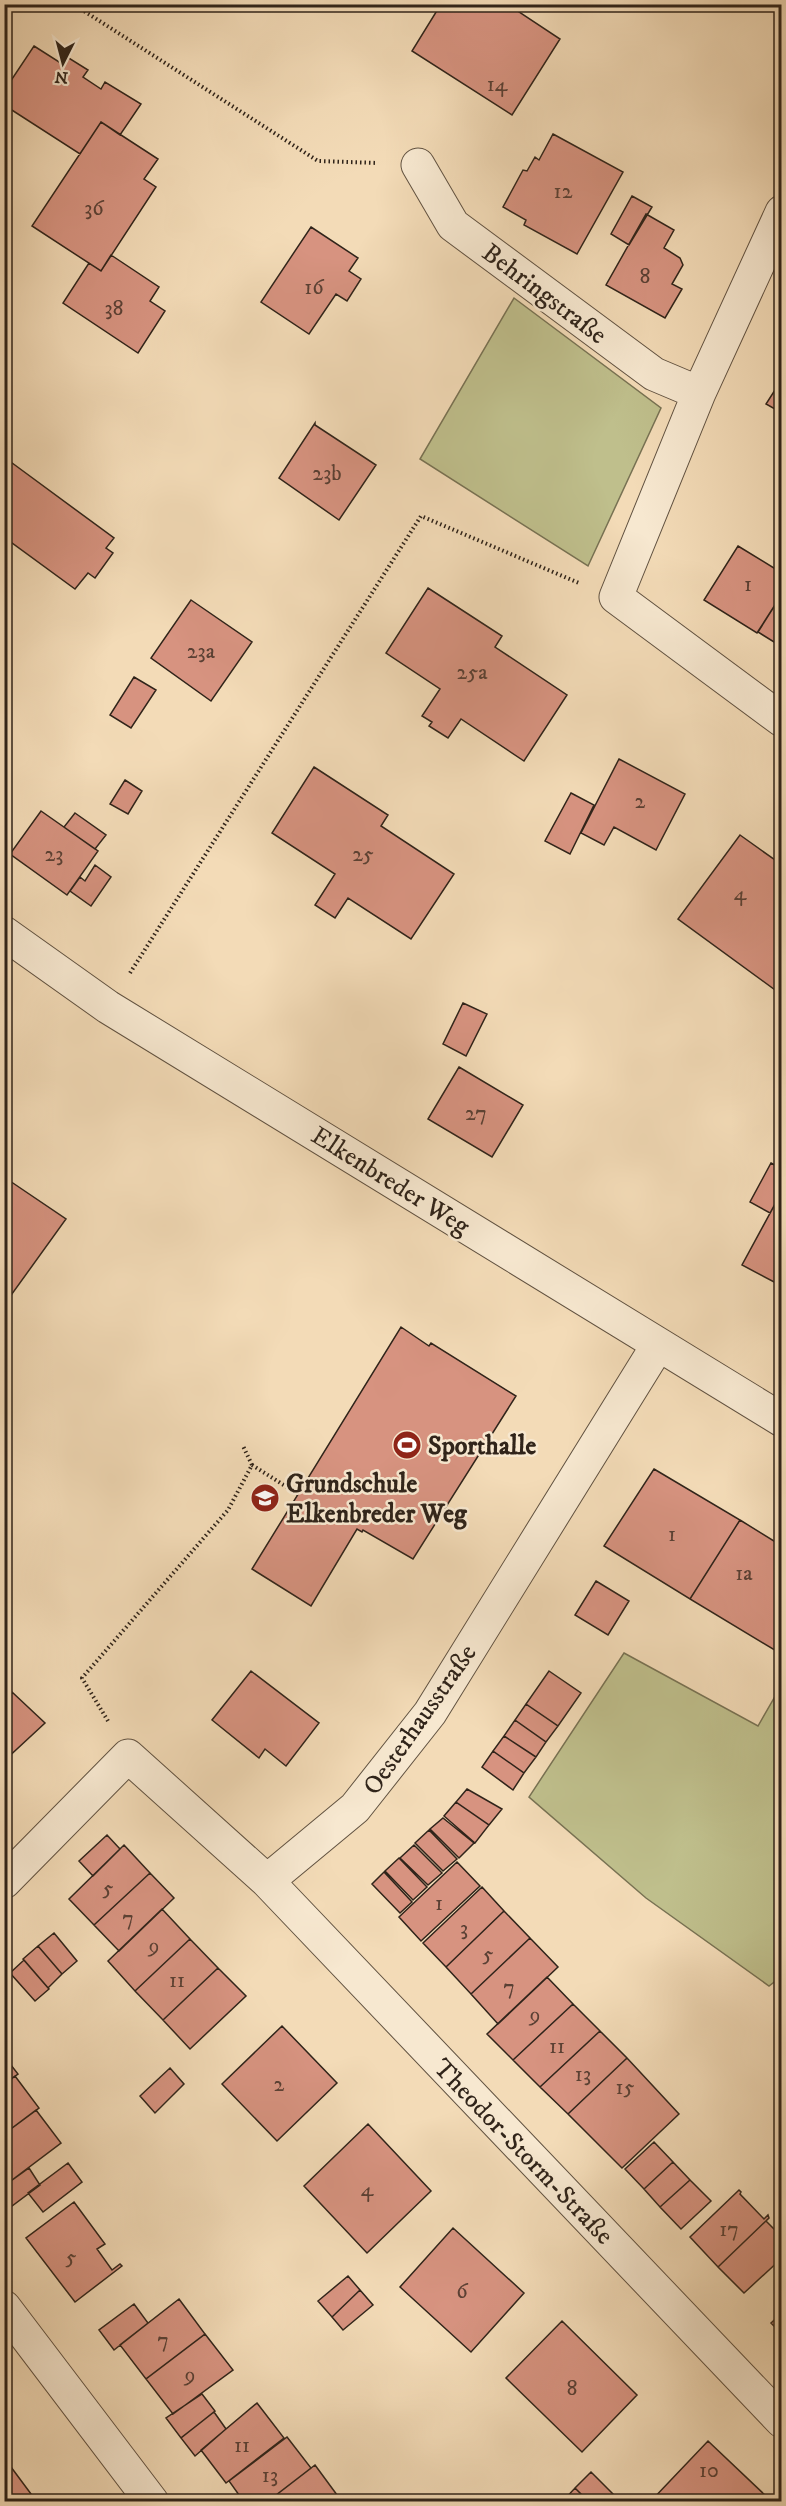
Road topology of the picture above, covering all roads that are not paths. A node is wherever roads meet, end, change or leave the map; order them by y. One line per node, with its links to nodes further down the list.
1 (418, 165): 3 (street, Behringstraße)
2 (782, 212): 3 (street)
3 (699, 393): 4 (street)
4 (782, 720)
5 (4, 933): 6 (street, Elkenbreder Weg)
6 (658, 1345): 7 (street, Elkenbreder Weg); 8 (street, Oesterhausstraße)
7 (782, 1420)
8 (267, 1881): 9 (street); 11 (street, Theodor-Storm-Straße)
9 (4, 1882)
10 (4, 2307): 12 (street)
11 (782, 2421)
12 (152, 2502)

